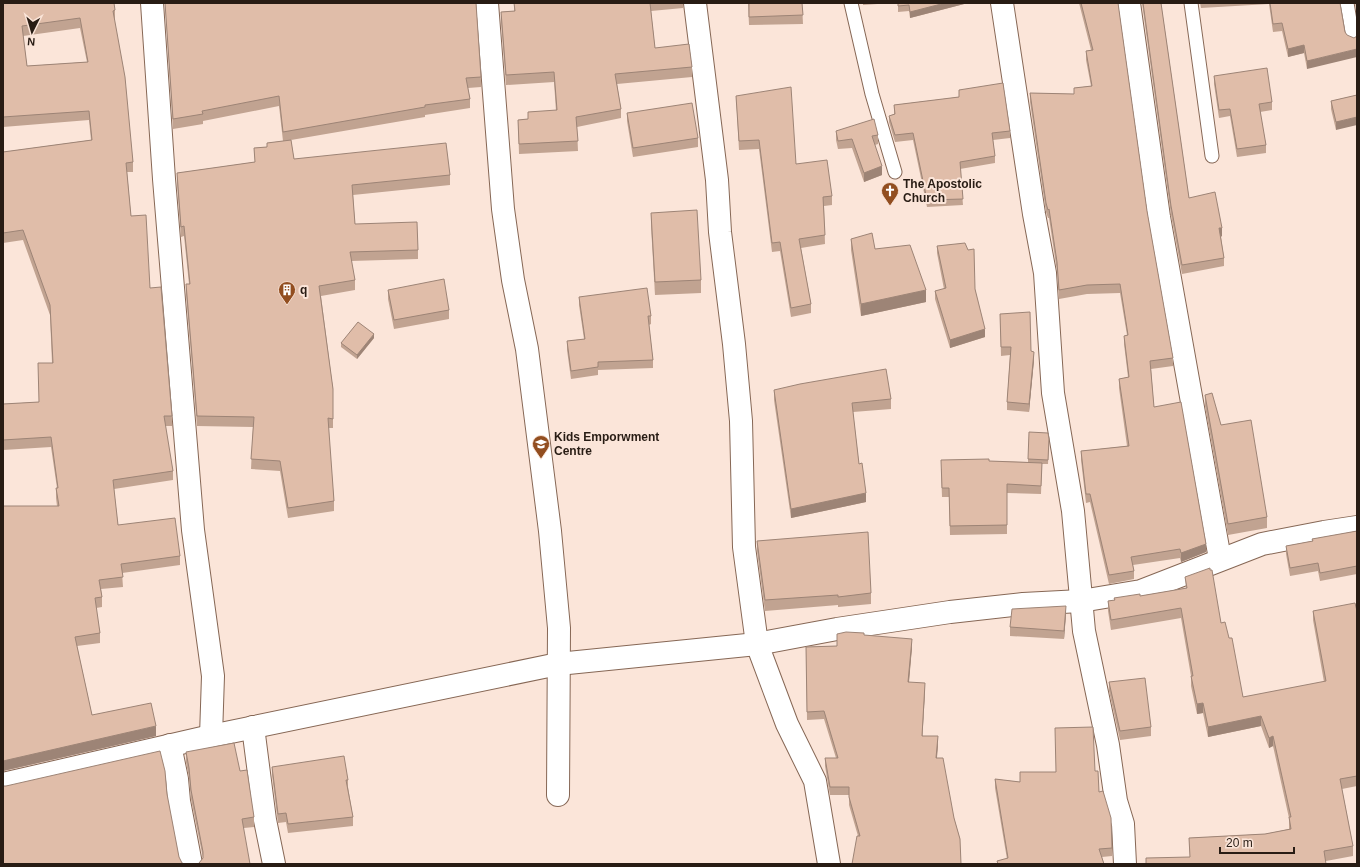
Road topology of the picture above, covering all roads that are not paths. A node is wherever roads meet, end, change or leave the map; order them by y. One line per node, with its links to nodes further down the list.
1 (152, 3): 18 (street)
2 (487, 3): 16 (street)
3 (695, 3): 15 (street)
4 (851, 3): 11 (lane)
5 (1002, 3): 14 (street)
6 (1129, 3): 13 (street)
7 (1191, 3): 10 (lane)
8 (1347, 3): 9 (lane)
9 (1353, 38)
10 (1212, 156)
11 (895, 172)
12 (1357, 527): 13 (street)
13 (1220, 559): 14 (street)
14 (1081, 601): 15 (street); 25 (street)
15 (758, 644): 16 (street); 24 (street)
16 (558, 664): 17 (street); 21 (street)
17 (253, 727): 18 (street); 23 (street)
18 (211, 736): 19 (street)
19 (170, 745): 20 (street); 22 (street)
20 (3, 784)
21 (558, 795)
22 (191, 864)
23 (274, 864)
24 (829, 864)
25 (1125, 864)

